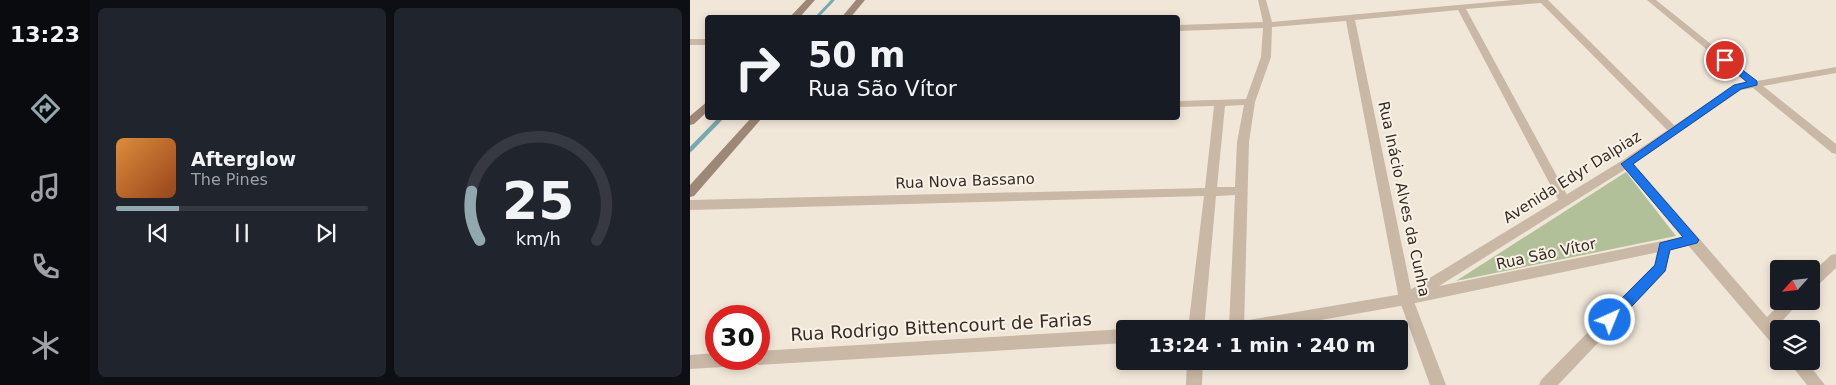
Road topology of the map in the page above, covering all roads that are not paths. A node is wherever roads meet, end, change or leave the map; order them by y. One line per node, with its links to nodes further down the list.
1 (811, 0): 7 (main road)
2 (861, 0): 8 (main road)
3 (1262, 0): 10 (street)
4 (1542, 0): 6 (street); 22 (street)
5 (1651, 0): 15 (street)
6 (1461, 8): 9 (street); 28 (street)
7 (796, 15)
8 (848, 15)
9 (1350, 17): 10 (street); 34 (street, Rua Inácio Alves da Cunha)
10 (1268, 26): 11 (street); 16 (street)
11 (1180, 28)
12 (690, 42): 13 (street)
13 (705, 42)
14 (1836, 70): 15 (street, Avenida Edyr Dalpiaz)
15 (1754, 83): 22 (street, Avenida Edyr Dalpiaz); 23 (street)
16 (1250, 102): 17 (street); 26 (street)
17 (1220, 103): 18 (street); 25 (street)
18 (1180, 104)
19 (705, 107): 21 (main road)
20 (755, 120): 27 (main road)
21 (690, 122)
22 (1674, 131): 24 (street, Avenida Edyr Dalpiaz)
23 (1836, 150)
24 (1627, 164): 28 (street, Avenida Edyr Dalpiaz); 30 (street)
25 (1210, 190): 26 (street, Rua Nova Bassano); 29 (street, Rua Nova Bassano); 36 (street)
26 (1241, 191): 37 (street)
27 (690, 193)
28 (1566, 202): 34 (street, Avenida Edyr Dalpiaz)
29 (690, 205)
30 (1692, 240): 31 (street, Rua São Vítor); 39 (street)
31 (1664, 246): 34 (street, Rua São Vítor); 49 (street)
32 (1836, 259): 33 (street)
33 (1820, 274)
34 (1406, 299): 38 (street); 48 (street, Rua Inácio Alves da Cunha)
35 (1784, 310): 39 (street)
36 (1197, 320)
37 (1237, 320)
38 (1284, 320)
39 (1767, 327): 40 (street)
40 (1770, 330)
41 (1116, 337): 42 (street, Rua Rodrigo Bittencourt de Farias)
42 (770, 357)
43 (705, 361): 44 (street)
44 (690, 362)
45 (1195, 370): 47 (street)
46 (1804, 370): 50 (street)
47 (1194, 385)
48 (1438, 385)
49 (1547, 385)
50 (1817, 385)

